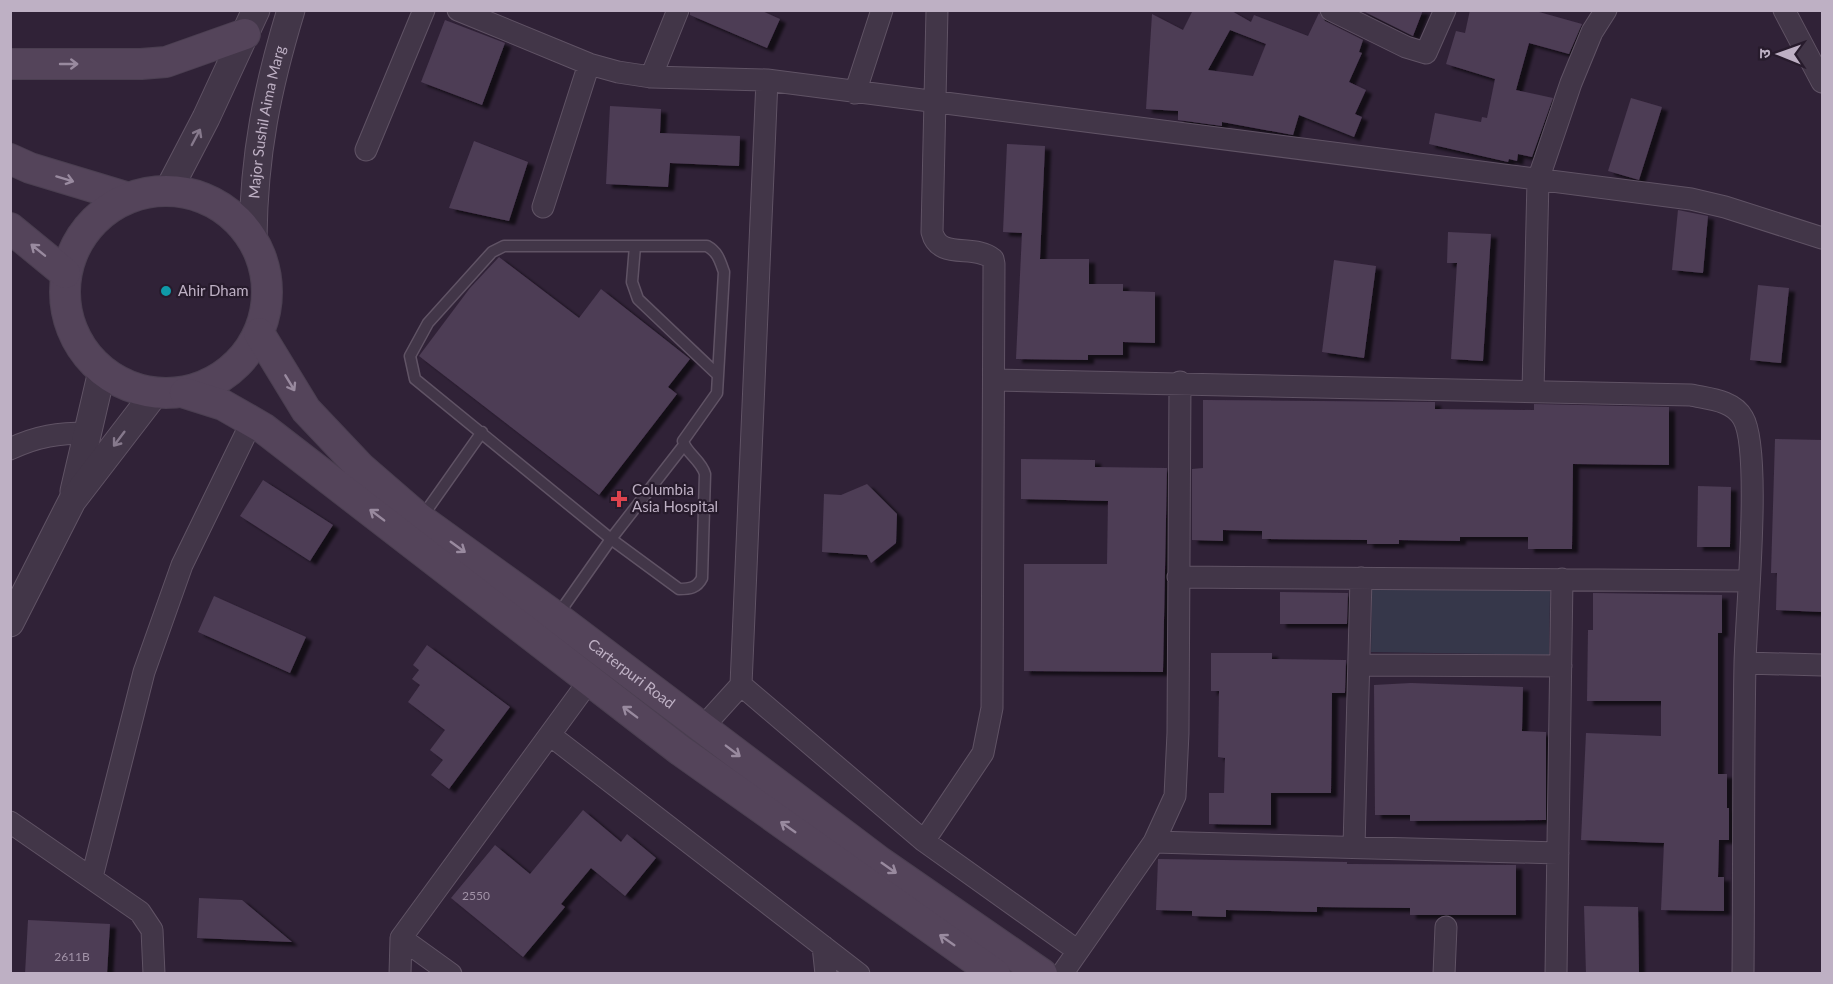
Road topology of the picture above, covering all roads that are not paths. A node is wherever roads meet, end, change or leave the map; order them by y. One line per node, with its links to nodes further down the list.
1 (291, 10): 26 (street, Major Sushil Aima Marg)
2 (424, 10): 19 (street)
3 (458, 10): 13 (street)
4 (678, 10): 14 (street)
5 (882, 10): 17 (street)
6 (937, 10): 18 (street)
7 (1331, 10): 8 (street)
8 (1445, 10)
9 (1606, 10): 21 (street)
10 (1784, 10): 16 (street)
11 (250, 22): 12 (main road, one-way to 11); 22 (street, one-way to 11)
12 (10, 63)
13 (589, 64): 14 (street); 24 (street)
14 (651, 77): 15 (street)
15 (766, 80): 17 (street); 57 (street)
16 (1822, 82)
17 (855, 93): 18 (street)
18 (937, 104): 21 (street); 33 (street)
19 (366, 150)
20 (10, 159): 23 (main road, one-way to 23)
21 (1538, 180): 27 (street); 35 (street)
22 (169, 189): 23 (main road); 26 (main road)
23 (126, 197): 29 (main road)
24 (543, 207)
25 (10, 228): 29 (main road, one-way to 25)
26 (253, 237): 30 (main road)
27 (1822, 238)
28 (635, 246): 32 (lane); 32 (lane); 39 (lane)
29 (65, 273): 31 (main road)
30 (259, 333): 37 (main road); 44 (main road, Carterpuri Road, one-way to 44)
31 (102, 371): 36 (main road); 40 (street)
32 (718, 375): 41 (lane)
33 (994, 380): 34 (street); 61 (street)
34 (1180, 382): 35 (street); 46 (street)
35 (1533, 391): 49 (street)
36 (155, 393): 37 (main road); 43 (street, one-way to 43)
37 (185, 393): 38 (main road, Carterpuri Road)
38 (252, 422): 56 (main road, Carterpuri Road, one-way to 38); 65 (street)
39 (482, 432): 44 (lane); 45 (lane)
40 (88, 433): 42 (street); 43 (street)
41 (684, 445): 45 (lane); 45 (lane)
42 (10, 448)
43 (72, 501): 51 (street)
44 (420, 519): 50 (main road, Carterpuri Road, one-way to 50)
45 (611, 539): 50 (lane)
46 (1178, 577): 47 (street); 62 (street)
47 (1361, 578): 48 (street); 53 (street)
48 (1562, 579): 49 (street); 55 (street)
49 (1748, 581): 52 (street)
50 (556, 617): 58 (main road, Carterpuri Road)
51 (10, 623)
52 (1745, 663): 54 (street); 80 (street)
53 (1359, 665): 55 (street); 63 (street)
54 (1822, 665)
55 (1561, 666): 64 (street)
56 (589, 681): 59 (street); 75 (main road, Carterpuri Road, one-way to 56)
57 (741, 685): 58 (street); 61 (street)
58 (702, 728): 76 (main road, Carterpuri Road, one-way to 76)
59 (550, 735): 67 (street); 68 (street)
60 (10, 822): 65 (street)
61 (924, 841): 69 (street)
62 (1154, 842): 63 (street); 69 (street)
63 (1354, 847): 64 (street)
64 (1558, 853): 79 (street)
65 (92, 877): 70 (street)
66 (1446, 927): 78 (street)
67 (401, 938): 71 (street); 72 (street)
68 (823, 946): 73 (street); 74 (street)
69 (1078, 951): 77 (street)
70 (154, 974)
71 (400, 974)
72 (452, 974)
73 (826, 974)
74 (859, 974)
75 (995, 974)
76 (1042, 974)
77 (1062, 974)
78 (1444, 974)
79 (1556, 974)
80 (1743, 974)

